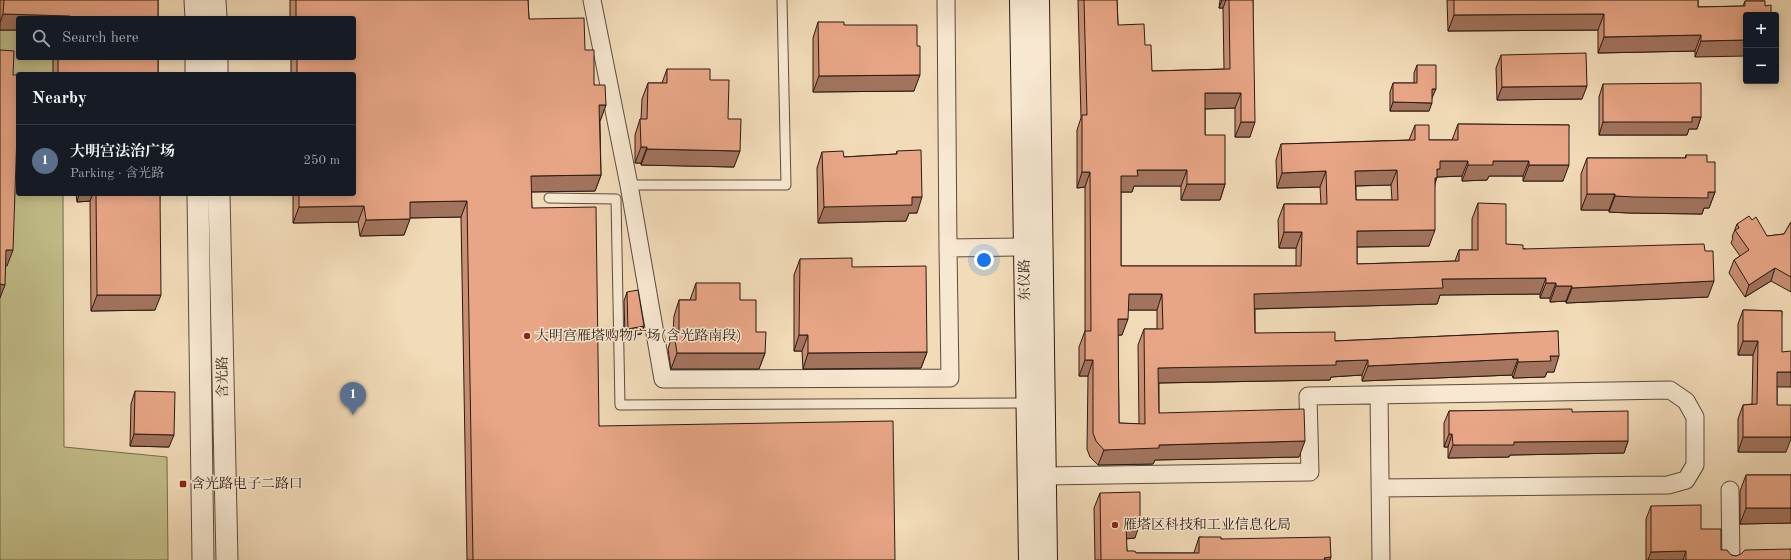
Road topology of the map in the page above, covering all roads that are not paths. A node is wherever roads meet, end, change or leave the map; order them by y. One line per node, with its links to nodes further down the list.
1 (195, 0): 8 (street)
2 (215, 0): 9 (street)
3 (592, 0): 14 (street)
4 (782, 0): 14 (lane)
5 (946, 0): 19 (street)
6 (1021, 0): 18 (main road, 东仪路)
7 (1038, 0): 22 (main road, 东仪路)
8 (196, 16)
9 (216, 16)
10 (196, 60): 12 (street)
11 (217, 60): 13 (street)
12 (196, 72)
13 (217, 72)
14 (629, 185): 19 (street)
15 (198, 196): 25 (street, 含光路)
16 (219, 196): 26 (street, 含光路)
17 (549, 198): 21 (lane)
18 (1025, 247): 19 (street); 21 (main road, 东仪路)
19 (948, 248)
20 (1379, 395): 22 (street); 23 (street); 23 (street)
21 (1027, 403): 27 (main road, 东仪路)
22 (1045, 476): 28 (main road, 东仪路)
23 (1380, 488): 29 (street)
24 (1730, 490): 30 (street)
25 (203, 560)
26 (227, 560)
27 (1030, 560)
28 (1046, 560)
29 (1381, 560)
30 (1731, 560)

